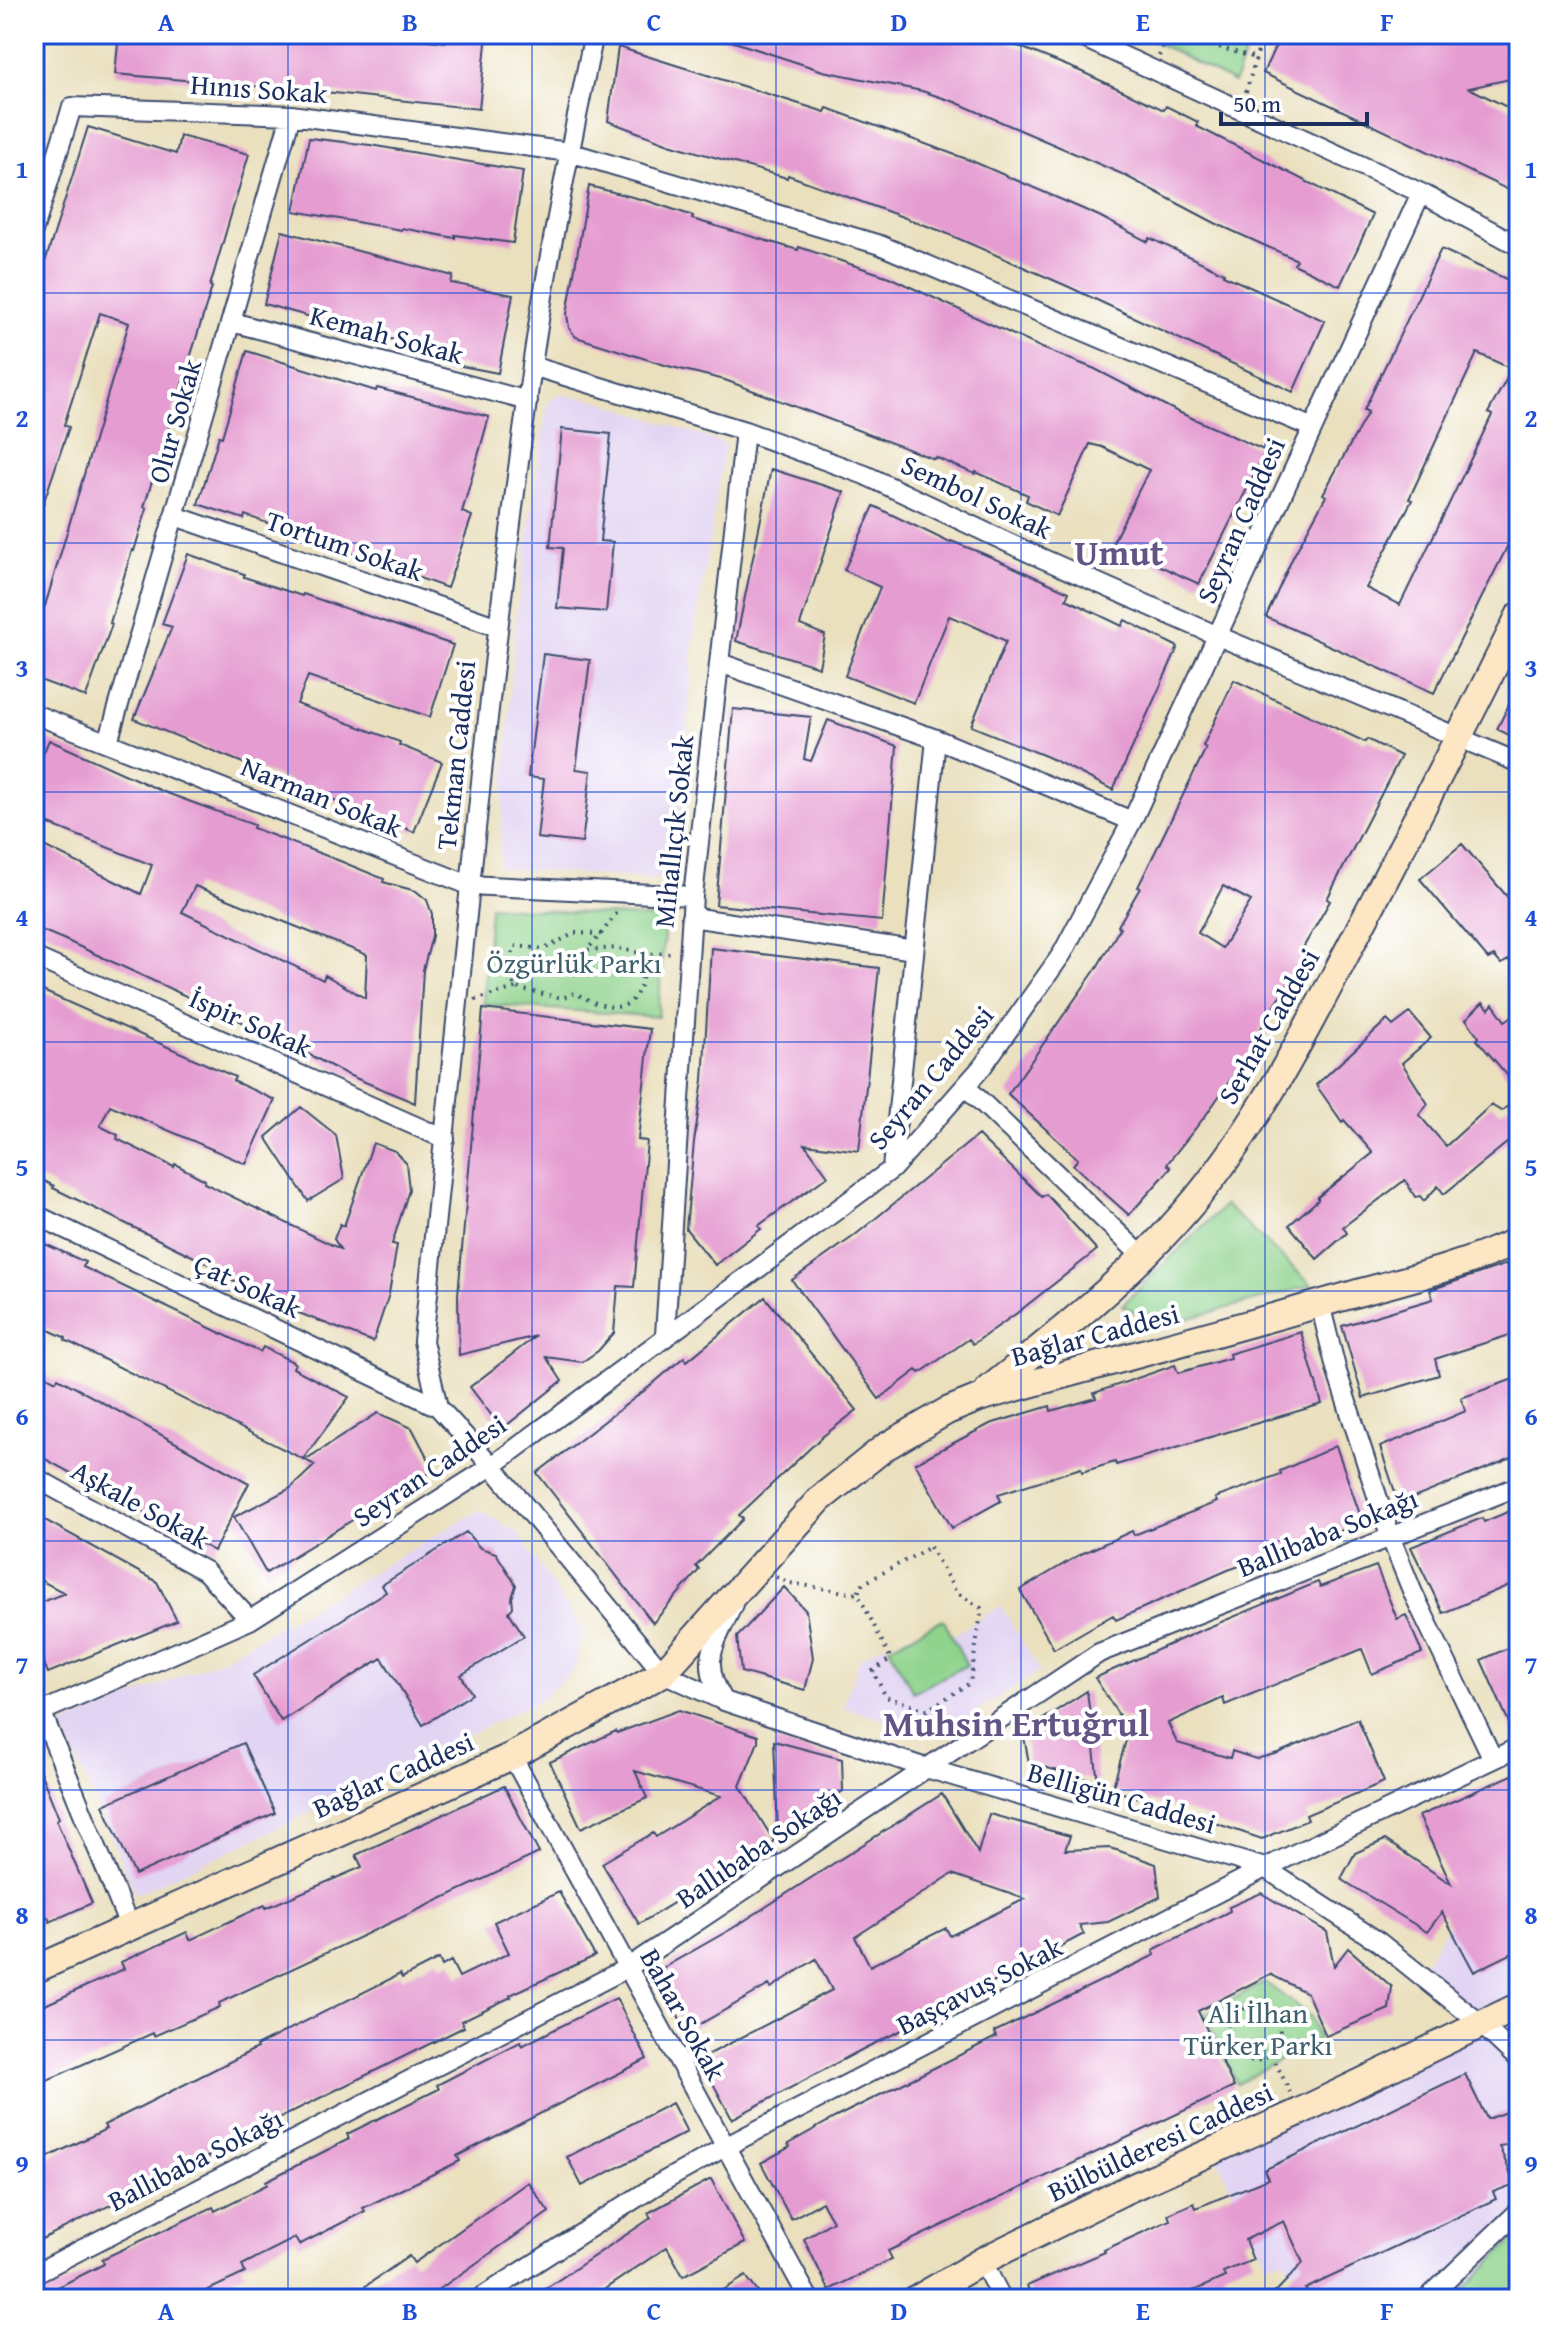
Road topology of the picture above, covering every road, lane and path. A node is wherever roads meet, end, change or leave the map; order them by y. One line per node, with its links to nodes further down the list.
1 (594, 34): 8 (street, Tekman Caddesi)
2 (1075, 34): 6 (street)
3 (1173, 34): 5 (path)
4 (1263, 34): 5 (path)
5 (1256, 58): 6 (path)
6 (1240, 109): 9 (street)
7 (291, 115): 8 (street, Hınıs Sokak); 10 (street, Hınıs Sokak); 12 (street, Olur Sokak)
8 (569, 152): 13 (street, Tekman Caddesi); 15 (street, Hınıs Sokak)
9 (1421, 193): 11 (street); 15 (street, Seyran Caddesi)
10 (34, 229)
11 (1519, 246)
12 (232, 322): 14 (street, Kemah Sokak); 17 (street, Olur Sokak)
13 (532, 366): 14 (street, Tekman Caddesi); 16 (street, Sembol Sokak)
14 (528, 401): 19 (street, Tekman Caddesi)
15 (1313, 428): 20 (street, Seyran Caddesi)
16 (745, 431): 20 (street, Sembol Sokak); 21 (street, Mihallıçık Sokak)
17 (175, 516): 19 (street, Tortum Sokak); 25 (street, Olur Sokak)
18 (1519, 616): 24 (main road, Serhat Caddesi)
19 (498, 627): 28 (street, Tekman Caddesi)
20 (1218, 636): 24 (street, Sembol Sokak); 27 (street, Seyran Caddesi)
21 (720, 663): 23 (street); 30 (street, Mihallıçık Sokak)
22 (34, 714): 25 (street, Narman Sokak)
23 (936, 739): 27 (street); 35 (street)
24 (1460, 739): 26 (street, Sembol Sokak); 47 (main road, Serhat Caddesi)
25 (108, 742): 28 (street, Narman Sokak)
26 (1519, 763)
27 (1132, 821): 42 (street, Seyran Caddesi)
28 (469, 885): 29 (street, Narman Sokak); 41 (street, Tekman Caddesi)
29 (633, 893): 30 (street, Narman Sokak); 32 (path)
30 (693, 896): 31 (street, Mihallıçık Sokak)
31 (691, 917): 35 (street); 36 (street, Mihallıçık Sokak)
32 (601, 934): 33 (path); 34 (path)
33 (544, 949): 39 (path); 39 (path)
34 (587, 950): 37 (path); 40 (path)
35 (914, 950): 44 (street)
36 (689, 952): 37 (path); 49 (street, Mihallıçık Sokak)
37 (645, 954): 40 (path)
38 (34, 957): 43 (street, İspir Sokak)
39 (511, 976): 40 (path)
40 (515, 988): 41 (path)
41 (460, 1005): 43 (street, Tekman Caddesi)
42 (965, 1086): 44 (street, Seyran Caddesi); 47 (street)
43 (445, 1139): 51 (street, Tekman Caddesi)
44 (892, 1169): 49 (street, Seyran Caddesi)
45 (34, 1214): 51 (street, Çat Sokak)
46 (1519, 1240): 48 (main road, Bağlar Caddesi)
47 (1144, 1258): 50 (main road, Serhat Caddesi)
48 (1320, 1304): 50 (main road, Bağlar Caddesi); 55 (street)
49 (665, 1335): 52 (street, Seyran Caddesi)
50 (979, 1398): 56 (main road, Bağlar Caddesi)
51 (438, 1407): 52 (street, Tekman Caddesi)
52 (492, 1466): 58 (street, Seyran Caddesi); 59 (street, Tekman Caddesi)
53 (34, 1477): 58 (street, Aşkale Sokak)
54 (1519, 1486): 55 (street, Ballıbaba Sokağı)
55 (1390, 1536): 64 (street); 65 (street, Ballıbaba Sokağı)
56 (749, 1577): 57 (path); 59 (main road, Bağlar Caddesi); 60 (street, Bağlar Caddesi)
57 (858, 1594): 57 (path)
58 (250, 1620): 61 (street, Seyran Caddesi)
59 (663, 1673): 60 (street, Belligün Caddesi); 63 (main road, Bağlar Caddesi)
60 (724, 1701): 65 (street, Belligün Caddesi)
61 (38, 1714): 67 (street)
62 (1519, 1747): 64 (street, Başçavuş Sokak)
63 (512, 1756): 67 (main road, Bağlar Caddesi); 68 (street, Bahar Sokak)
64 (1493, 1759): 66 (street, Başçavuş Sokak)
65 (926, 1768): 66 (street, Belligün Caddesi); 68 (street, Ballıbaba Sokağı)
66 (1265, 1868): 71 (street, Belligün Caddesi); 75 (street, Başçavuş Sokak)
67 (129, 1926): 69 (main road, Bağlar Caddesi)
68 (627, 1968): 75 (street, Bahar Sokak); 78 (street, Ballıbaba Sokağı)
69 (34, 1970)
70 (1519, 2006): 71 (main road, Bülbülderesi Caddesi)
71 (1481, 2024): 73 (street, Belligün Caddesi); 74 (main road, Bülbülderesi Caddesi)
72 (1272, 2055): 72 (path); 74 (path)
73 (1519, 2060)
74 (1299, 2112): 77 (main road, Bülbülderesi Caddesi)
75 (725, 2147): 80 (street, Başçavuş Sokak); 81 (street, Bahar Sokak)
76 (1519, 2211): 84 (street)
77 (982, 2261): 82 (main road, Bülbülderesi Caddesi); 83 (street)
78 (34, 2274)
79 (1519, 2289): 85 (path)
80 (479, 2299)
81 (809, 2299)
82 (917, 2299)
83 (1002, 2299)
84 (1427, 2299)
85 (1514, 2299)

